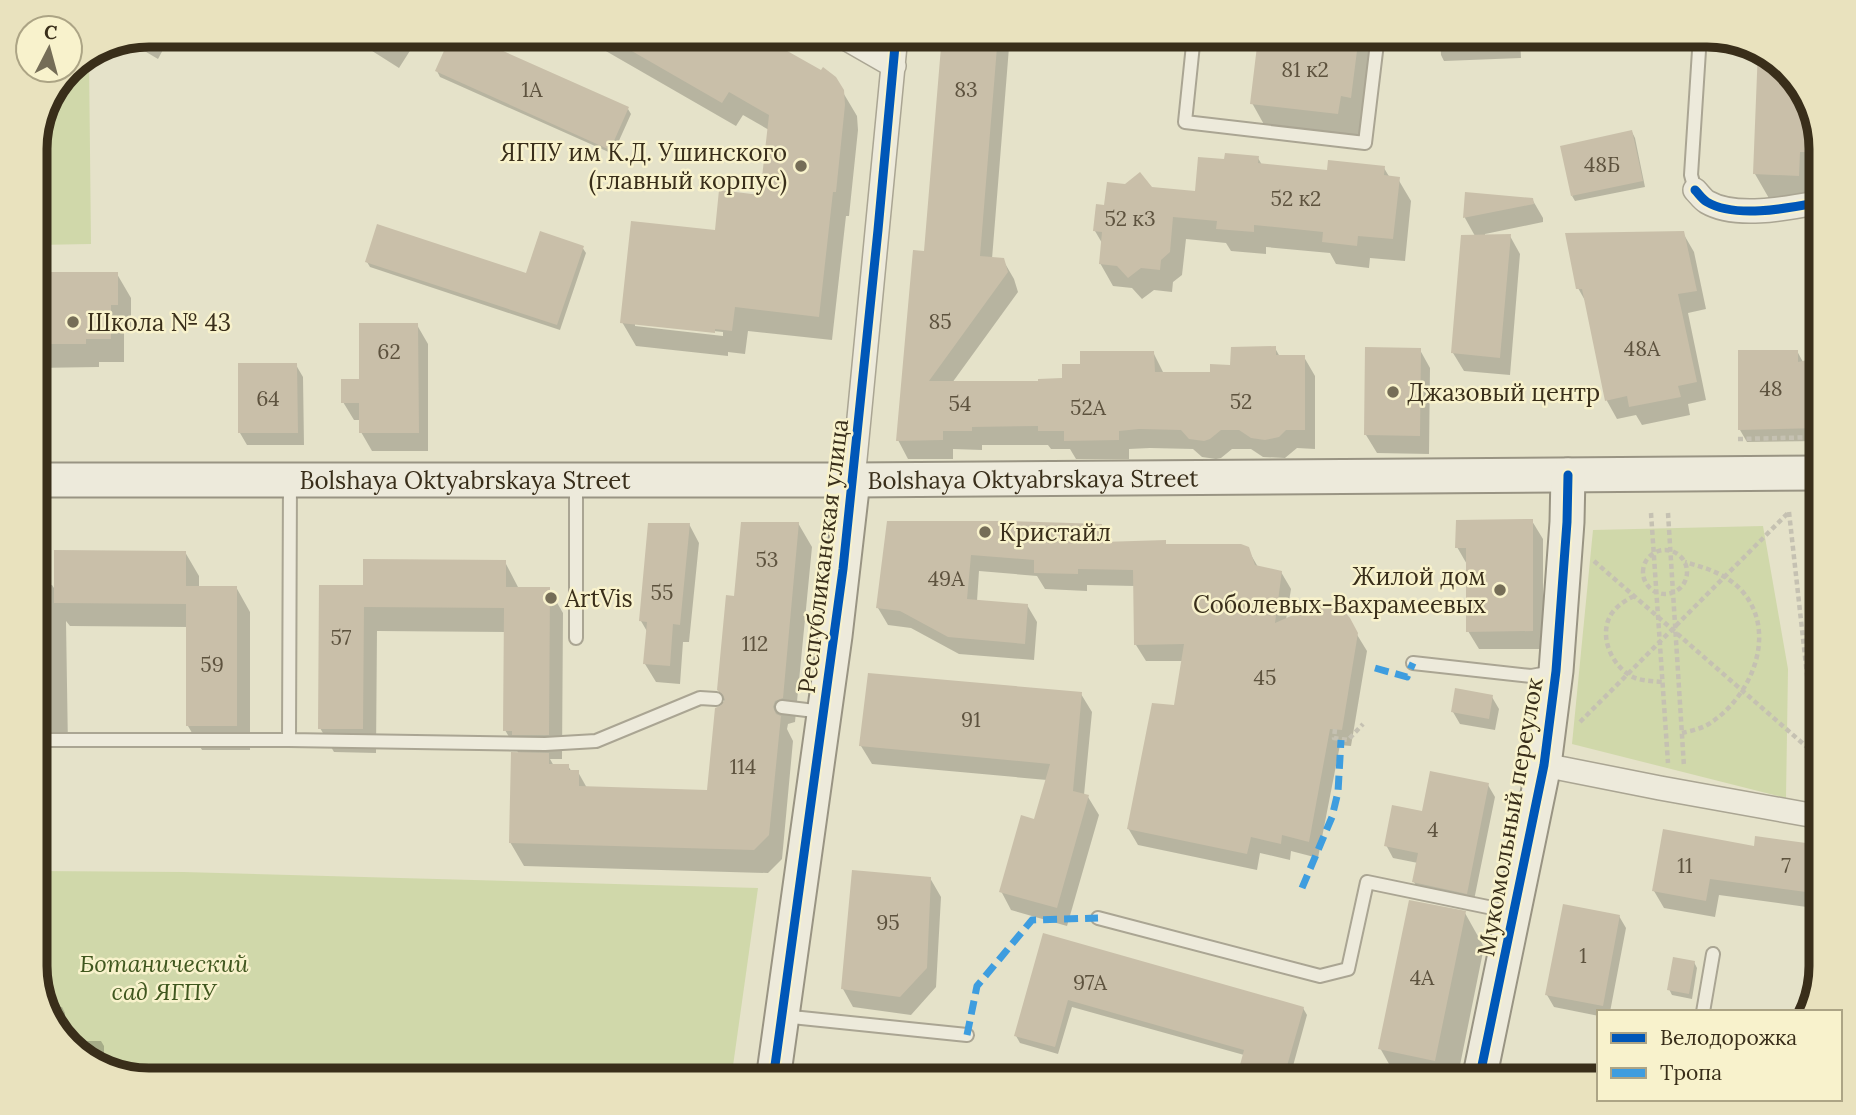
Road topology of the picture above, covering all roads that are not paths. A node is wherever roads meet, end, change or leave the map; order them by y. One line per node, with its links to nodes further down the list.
1 (861, 47): 6 (street)
2 (895, 47): 6 (street, Республиканская улица)
3 (1193, 47): 4 (lane)
4 (1377, 47)
5 (1699, 47): 7 (lane)
6 (894, 66): 14 (street, Республиканская улица)
7 (1695, 190): 8 (street)
8 (1809, 204)
9 (1809, 473): 10 (main road, Bolshaya Oktyabrskaya Street)
10 (1568, 475): 14 (main road, Bolshaya Oktyabrskaya Street); 17 (main road, Мукомольный переулок)
11 (47, 480): 12 (main road, Bolshaya Oktyabrskaya Street)
12 (290, 480): 13 (main road, Bolshaya Oktyabrskaya Street); 22 (lane)
13 (576, 480): 14 (main road, Bolshaya Oktyabrskaya Street); 15 (lane)
14 (853, 480): 20 (main road, Республиканская улица)
15 (576, 638)
16 (1413, 663): 17 (lane)
17 (1556, 671): 23 (main road, Мукомольный переулок)
18 (716, 699): 22 (lane)
19 (782, 707): 20 (lane)
20 (824, 712): 29 (main road, Республиканская улица)
21 (47, 740): 22 (lane)
22 (289, 740)
23 (1544, 765): 24 (street); 25 (main road, Мукомольный переулок)
24 (1809, 815)
25 (1513, 912): 26 (lane); 32 (main road, Мукомольный переулок)
26 (1098, 918)
27 (1713, 954): 28 (lane)
28 (1703, 1010)
29 (782, 1016): 30 (lane); 31 (main road, Республиканская улица)
30 (967, 1035)
31 (775, 1068)
32 (1481, 1068)

